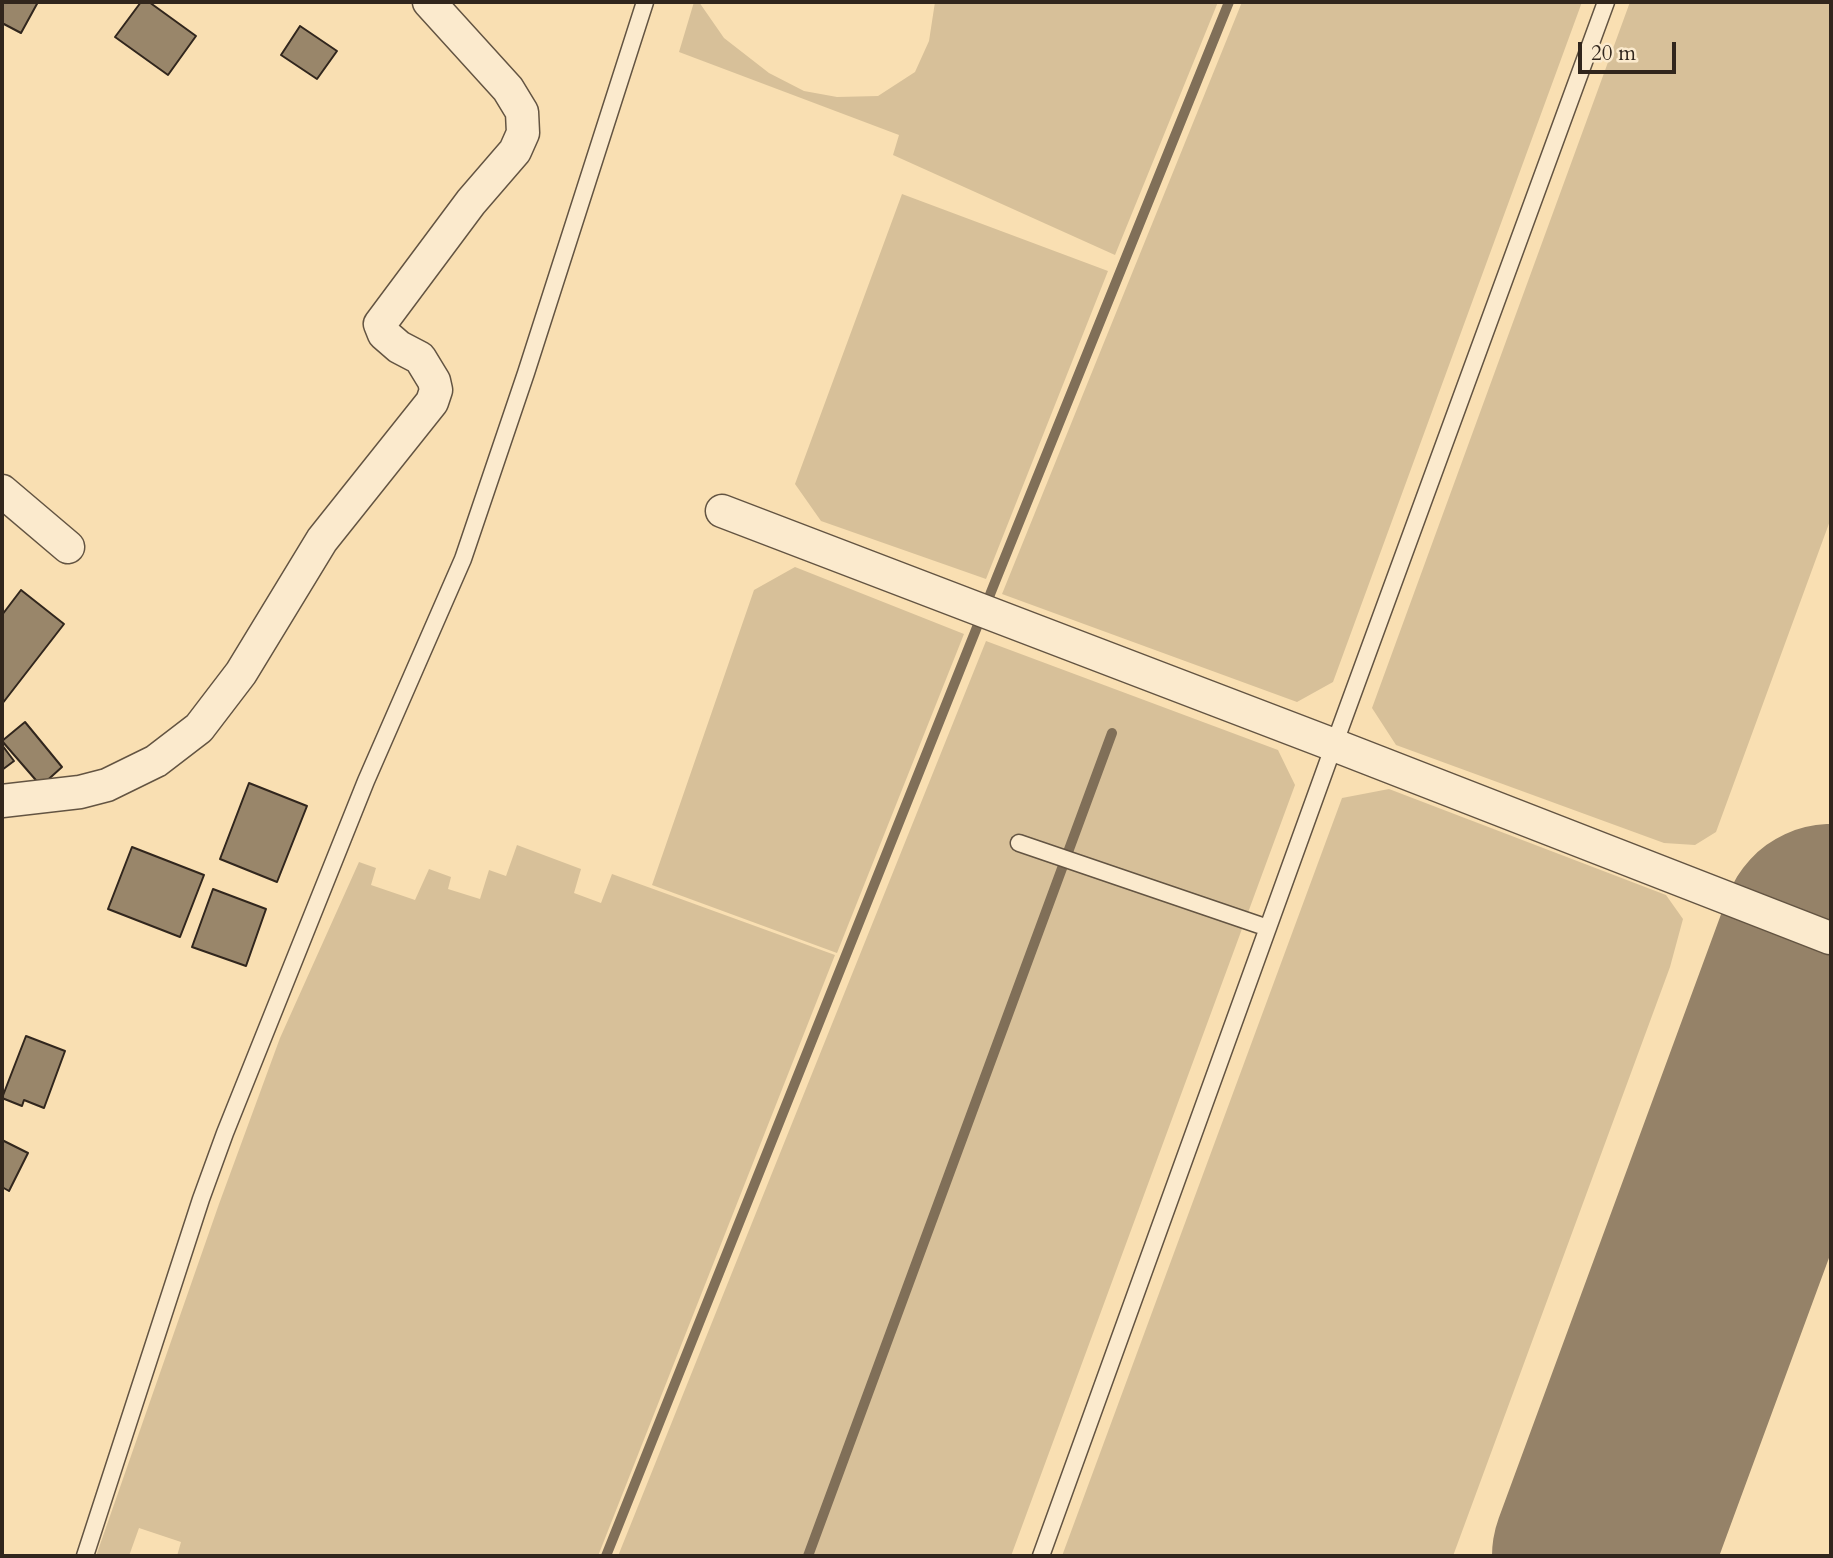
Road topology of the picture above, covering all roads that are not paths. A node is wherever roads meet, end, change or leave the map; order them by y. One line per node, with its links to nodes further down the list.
1 (429, 2): 8 (street)
2 (645, 2): 12 (lane)
3 (1606, 2): 7 (lane)
4 (2, 491): 6 (street)
5 (722, 511): 7 (street)
6 (68, 547)
7 (1334, 745): 10 (lane); 11 (street)
8 (2, 801)
9 (1019, 843): 10 (lane)
10 (1268, 928): 13 (lane)
11 (1830, 938)
12 (85, 1556)
13 (1041, 1556)

